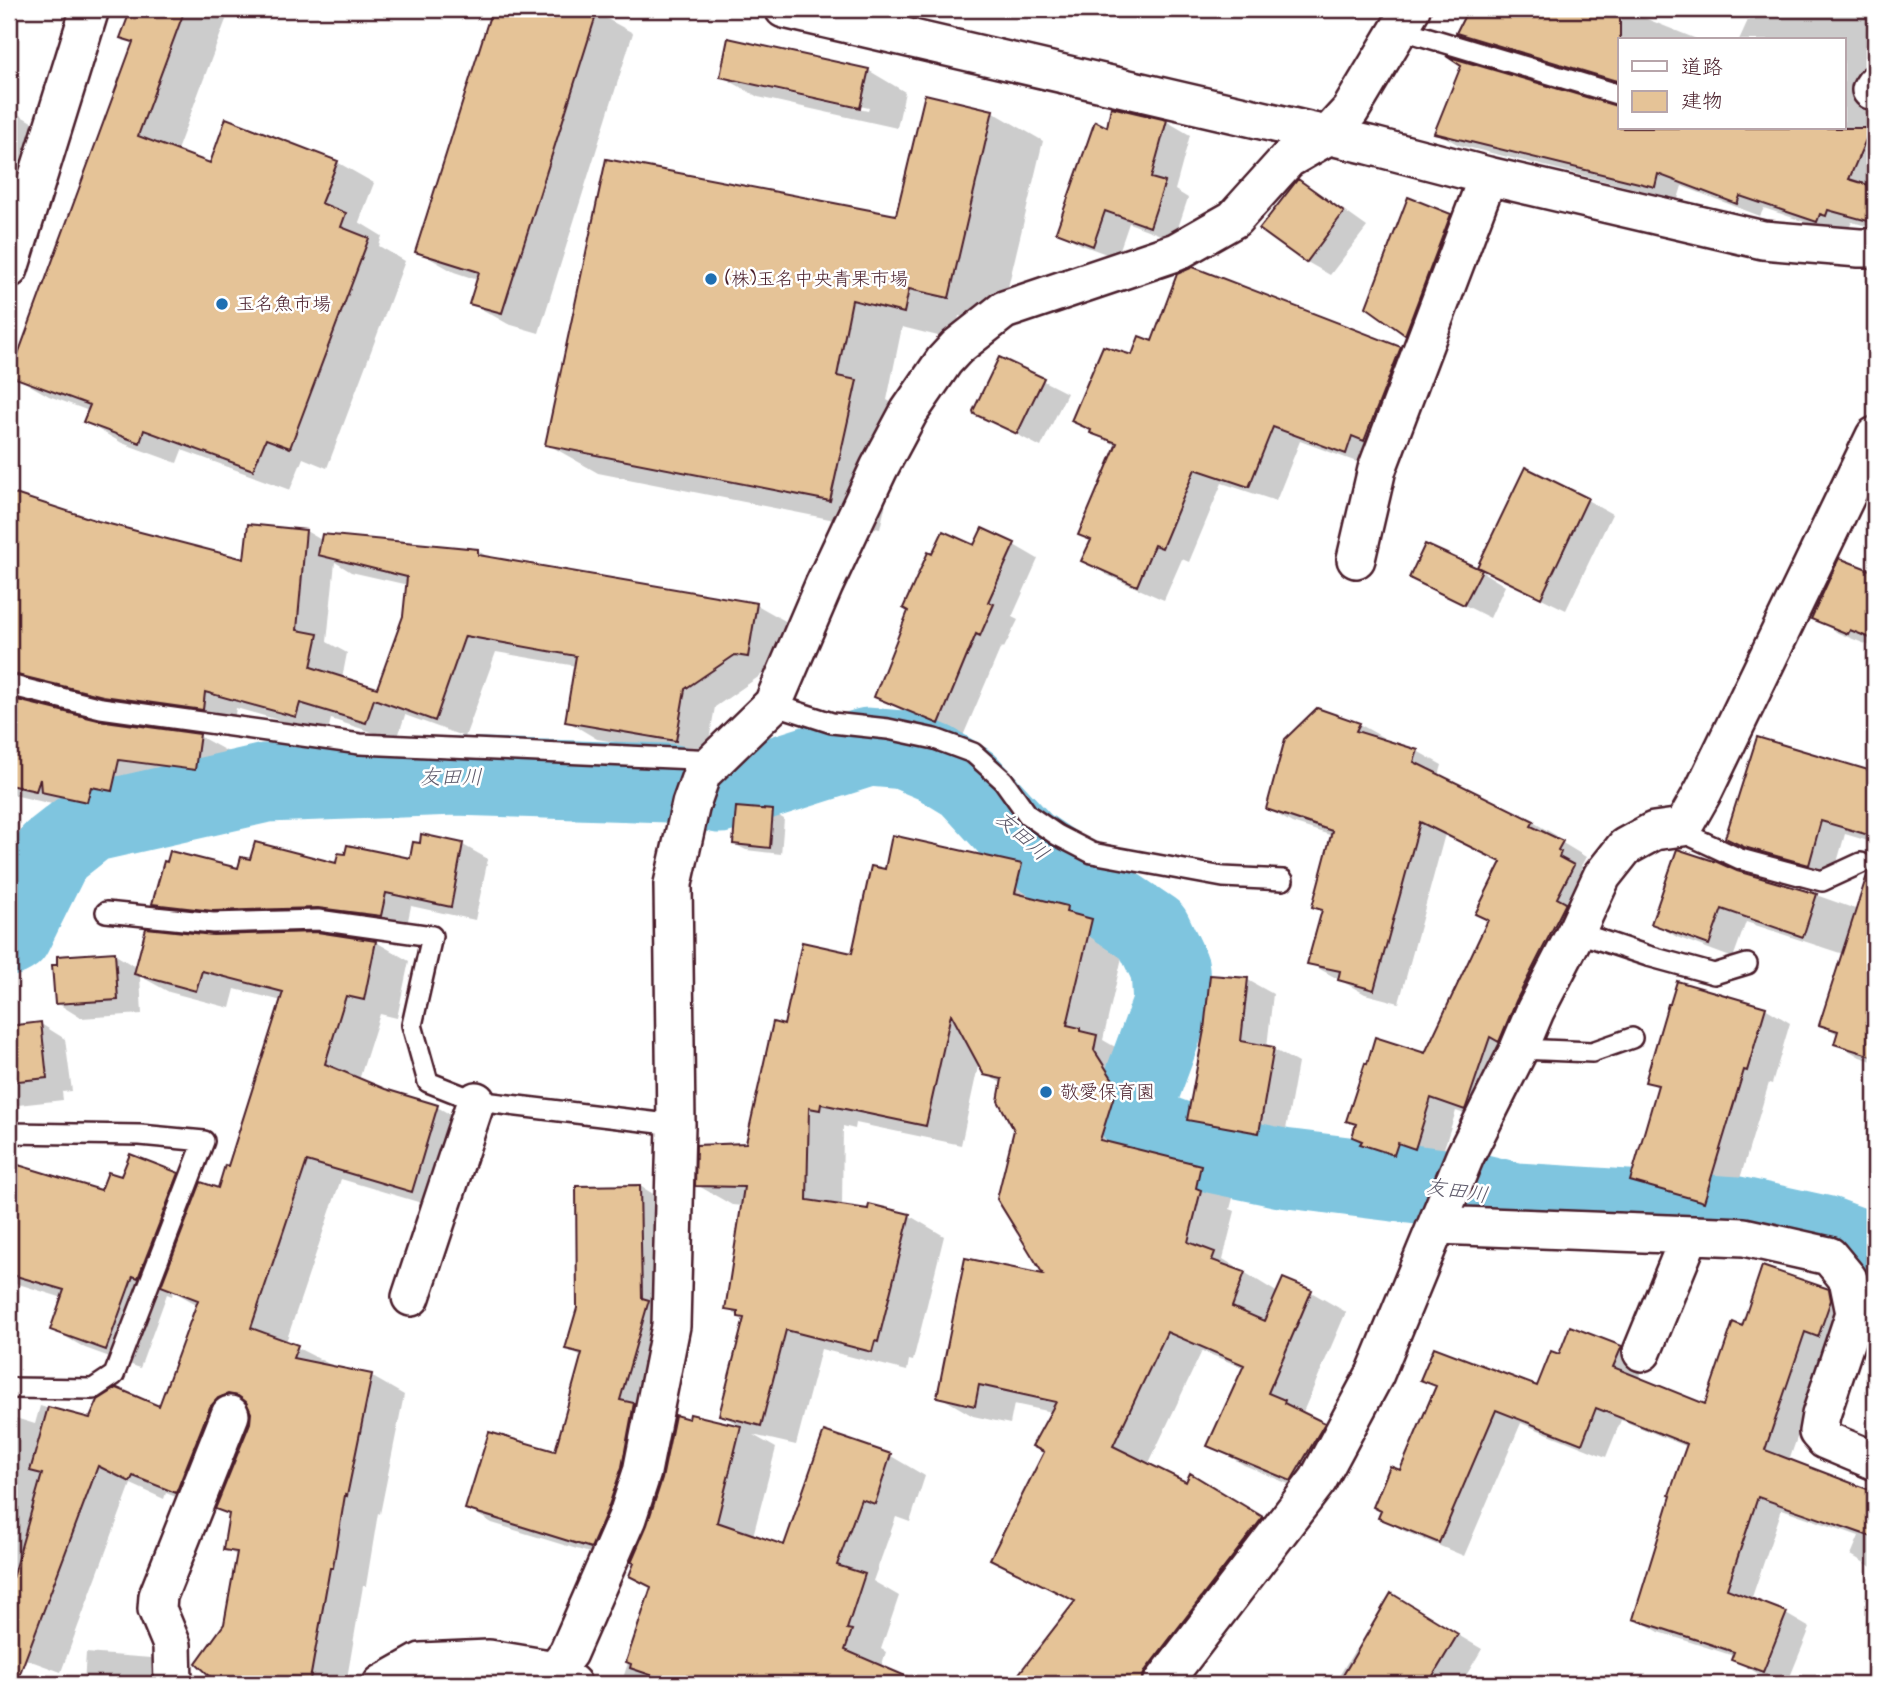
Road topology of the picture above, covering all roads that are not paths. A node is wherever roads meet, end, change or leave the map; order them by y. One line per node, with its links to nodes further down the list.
1 (90, 9): 8 (street)
2 (784, 9): 5 (street)
3 (1405, 19): 4 (lane); 5 (street)
4 (1618, 94)
5 (1326, 137): 6 (street); 12 (street)
6 (1488, 176): 7 (street); 10 (street)
7 (1875, 248)
8 (9, 269)
9 (1874, 444): 14 (street)
10 (1356, 559)
11 (9, 685): 13 (lane)
12 (773, 704): 13 (street); 16 (lane)
13 (703, 779): 23 (street)
14 (1683, 827): 15 (lane); 18 (street)
15 (1861, 863)
16 (1283, 880)
17 (106, 912): 22 (lane)
18 (1576, 932): 19 (lane); 21 (street)
19 (1747, 964)
20 (1632, 1038): 21 (lane)
21 (1519, 1049): 25 (street)
22 (476, 1101): 23 (lane); 27 (street)
23 (676, 1125): 34 (street)
24 (9, 1133): 30 (lane)
25 (1440, 1218): 26 (street); 37 (street)
26 (1690, 1235): 28 (street); 29 (street)
27 (411, 1297)
28 (1865, 1316): 32 (street)
29 (1642, 1352)
30 (9, 1388)
31 (230, 1415): 35 (street)
32 (1875, 1461)
33 (486, 1672): 34 (street); 36 (street)
34 (564, 1677)
35 (173, 1684)
36 (382, 1684)
37 (1162, 1684)

